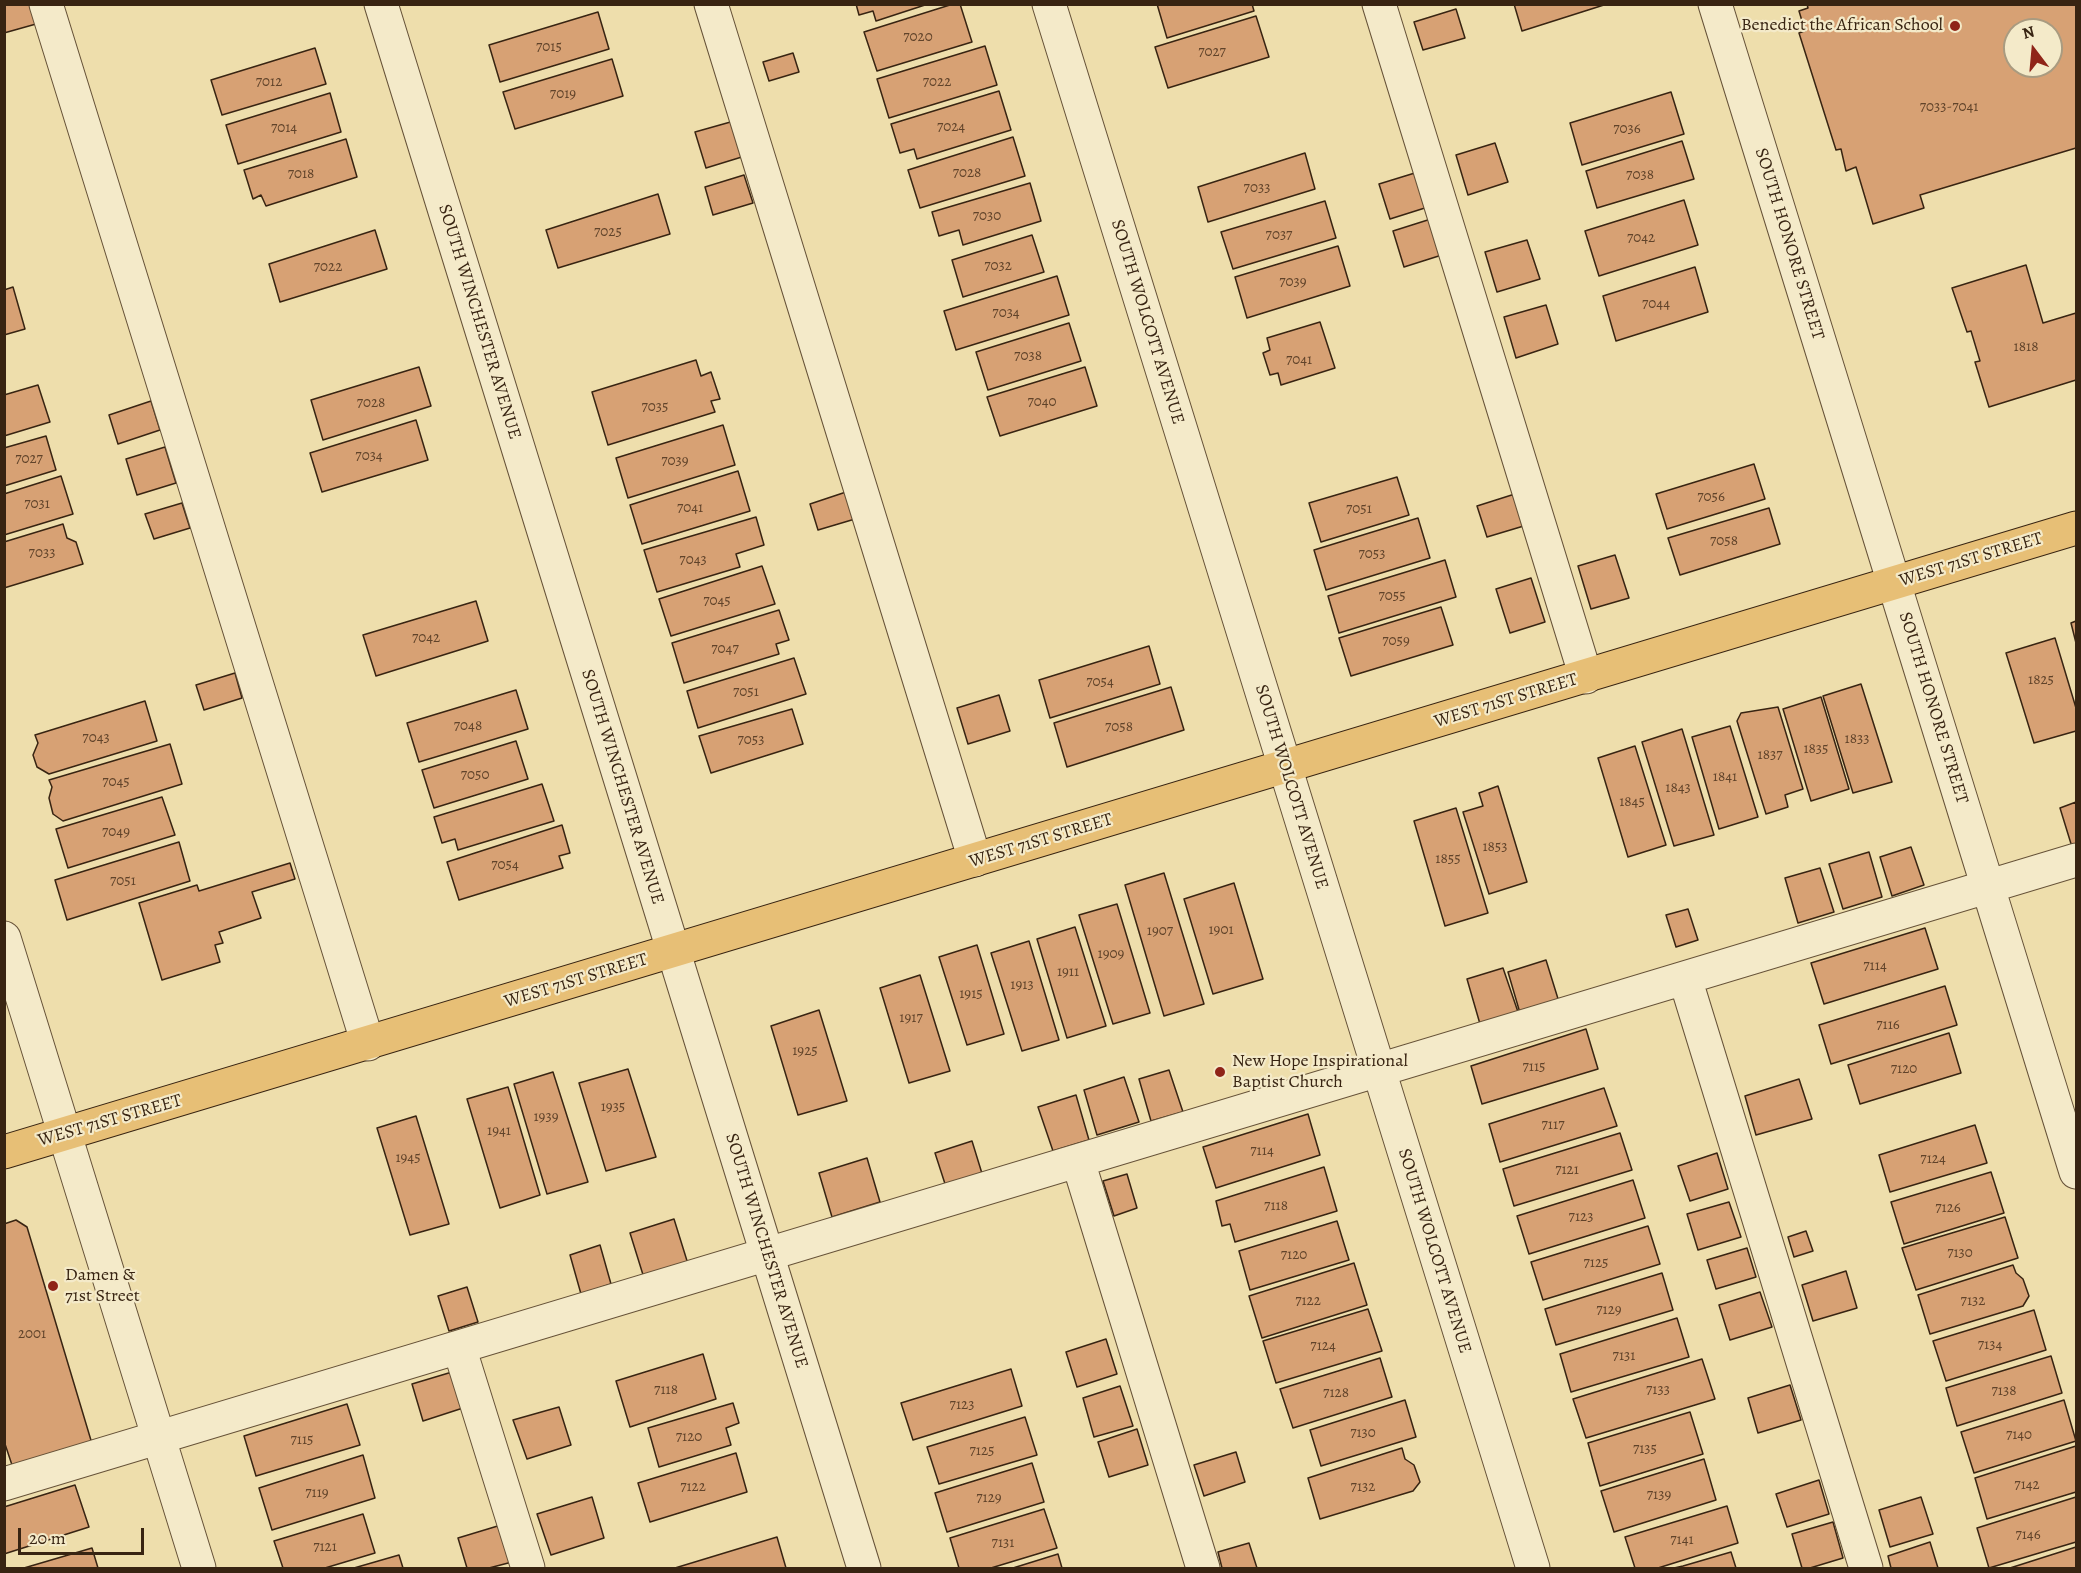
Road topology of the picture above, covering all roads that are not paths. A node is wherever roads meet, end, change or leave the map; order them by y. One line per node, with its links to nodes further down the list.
1 (46, 4): 17 (street)
2 (381, 4): 15 (street, SOUTH WINCHESTER AVENUE)
3 (711, 4): 11 (street)
4 (1049, 4): 10 (street, SOUTH WOLCOTT AVENUE)
5 (1379, 4): 9 (street)
6 (1715, 4): 8 (street, SOUTH HONORE STREET)
7 (2076, 528): 8 (main road, WEST 71ST STREET)
8 (1895, 583): 9 (main road, WEST 71ST STREET); 13 (street, SOUTH HONORE STREET)
9 (1586, 676): 10 (main road, WEST 71ST STREET)
10 (1285, 767): 11 (main road, WEST 71ST STREET); 18 (street, SOUTH WOLCOTT AVENUE)
11 (975, 860): 15 (main road, WEST 71ST STREET)
12 (2076, 860): 13 (street)
13 (1988, 886): 16 (street); 22 (street, SOUTH HONORE STREET)
14 (6, 948): 19 (street)
15 (673, 952): 17 (main road, WEST 71ST STREET); 23 (street, SOUTH WINCHESTER AVENUE)
16 (1685, 978): 18 (street); 32 (street)
17 (368, 1044): 19 (main road, WEST 71ST STREET)
18 (1378, 1070): 21 (street); 31 (street, SOUTH WOLCOTT AVENUE)
19 (65, 1134): 20 (main road, WEST 71ST STREET); 25 (street)
20 (4, 1152)
21 (1078, 1161): 23 (street); 30 (street)
22 (2076, 1172)
23 (767, 1254): 24 (street); 29 (street, SOUTH WINCHESTER AVENUE)
24 (459, 1347): 25 (street); 28 (street)
25 (158, 1437): 26 (street); 27 (street)
26 (4, 1484)
27 (199, 1569)
28 (528, 1569)
29 (864, 1569)
30 (1203, 1569)
31 (1533, 1569)
32 (1866, 1569)

